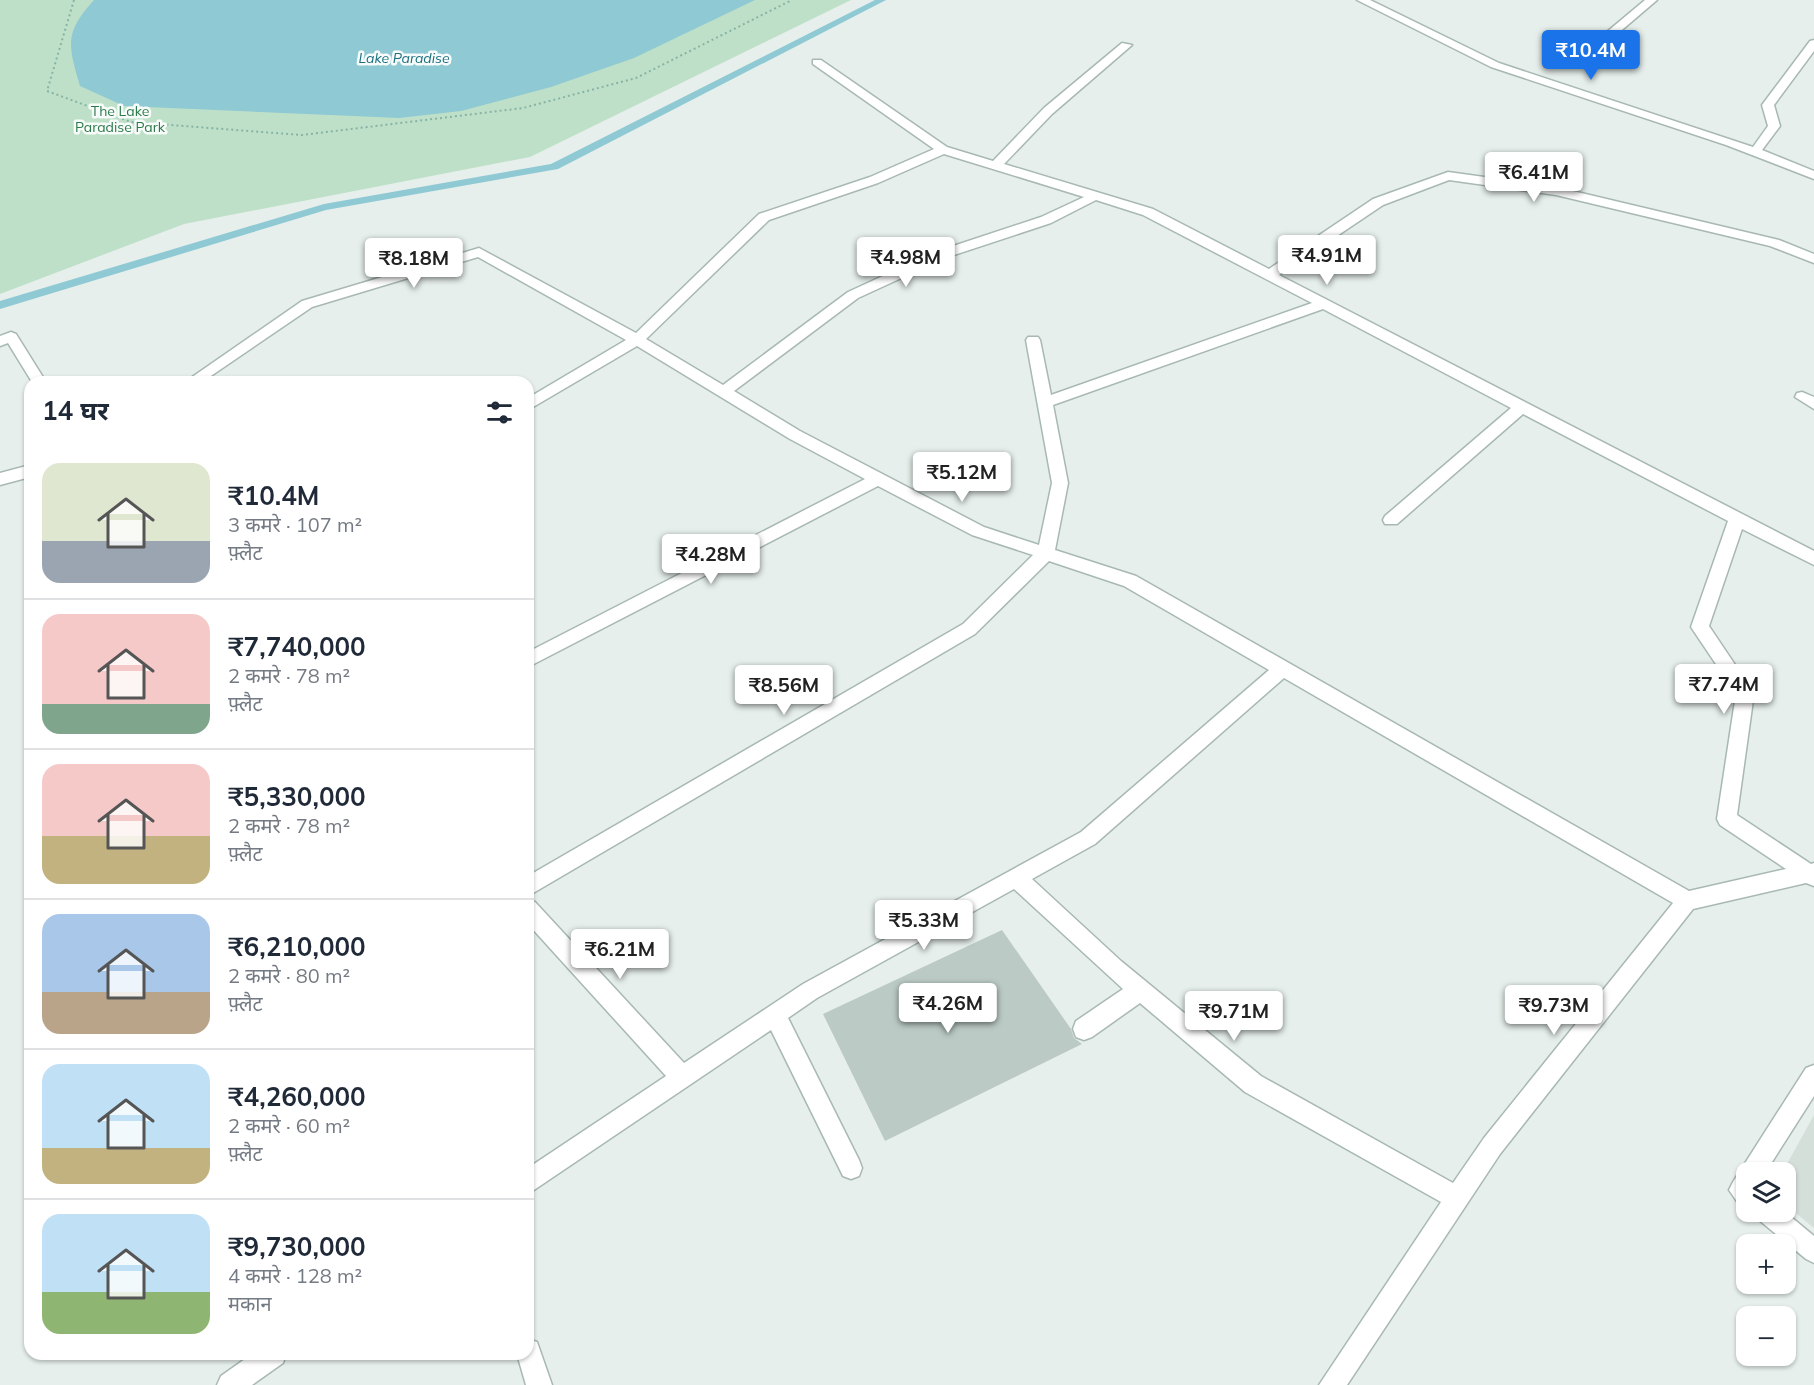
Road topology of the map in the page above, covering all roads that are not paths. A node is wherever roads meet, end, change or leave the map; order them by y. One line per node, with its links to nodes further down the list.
1 (1362, 0): 8 (street)
2 (1652, 0): 3 (street)
3 (1612, 33)
4 (1814, 43): 8 (street)
5 (1126, 45): 9 (street)
6 (817, 62): 7 (street)
7 (943, 150): 9 (street); 15 (street)
8 (1755, 152): 10 (street)
9 (995, 166): 11 (street)
10 (1814, 175)
11 (1095, 196): 13 (street); 20 (street)
12 (1814, 259): 13 (street)
13 (1270, 275): 14 (street)
14 (1326, 303): 22 (street); 23 (street)
15 (637, 340): 19 (street); 20 (street); 21 (street)
16 (1033, 340): 22 (street)
17 (0, 341): 18 (street)
18 (35, 376)
19 (201, 376)
20 (723, 392): 26 (street)
21 (534, 401)
22 (1044, 402): 29 (street)
23 (1523, 406): 27 (street); 28 (street)
24 (24, 473): 25 (street)
25 (0, 479)
26 (878, 479): 29 (street); 31 (street)
27 (1737, 519): 30 (street); 33 (street)
28 (1390, 520)
29 (1046, 553): 32 (street); 35 (street)
30 (1814, 559)
31 (534, 657)
32 (1281, 670): 34 (street); 36 (street)
33 (1813, 874): 36 (street)
34 (1016, 878): 38 (street); 39 (street)
35 (534, 883)
36 (1687, 901): 46 (street)
37 (534, 916): 42 (street)
38 (1140, 990): 40 (street); 46 (street)
39 (775, 1014): 42 (street); 44 (street)
40 (1084, 1029)
41 (1814, 1076): 43 (street)
42 (682, 1077): 45 (street)
43 (1759, 1162)
44 (850, 1168)
45 (534, 1178)
46 (1457, 1198): 53 (street)
47 (1779, 1222): 48 (street)
48 (1814, 1251)
49 (265, 1360): 51 (street)
50 (531, 1360): 52 (street)
51 (230, 1385)
52 (539, 1385)
53 (1332, 1385)

